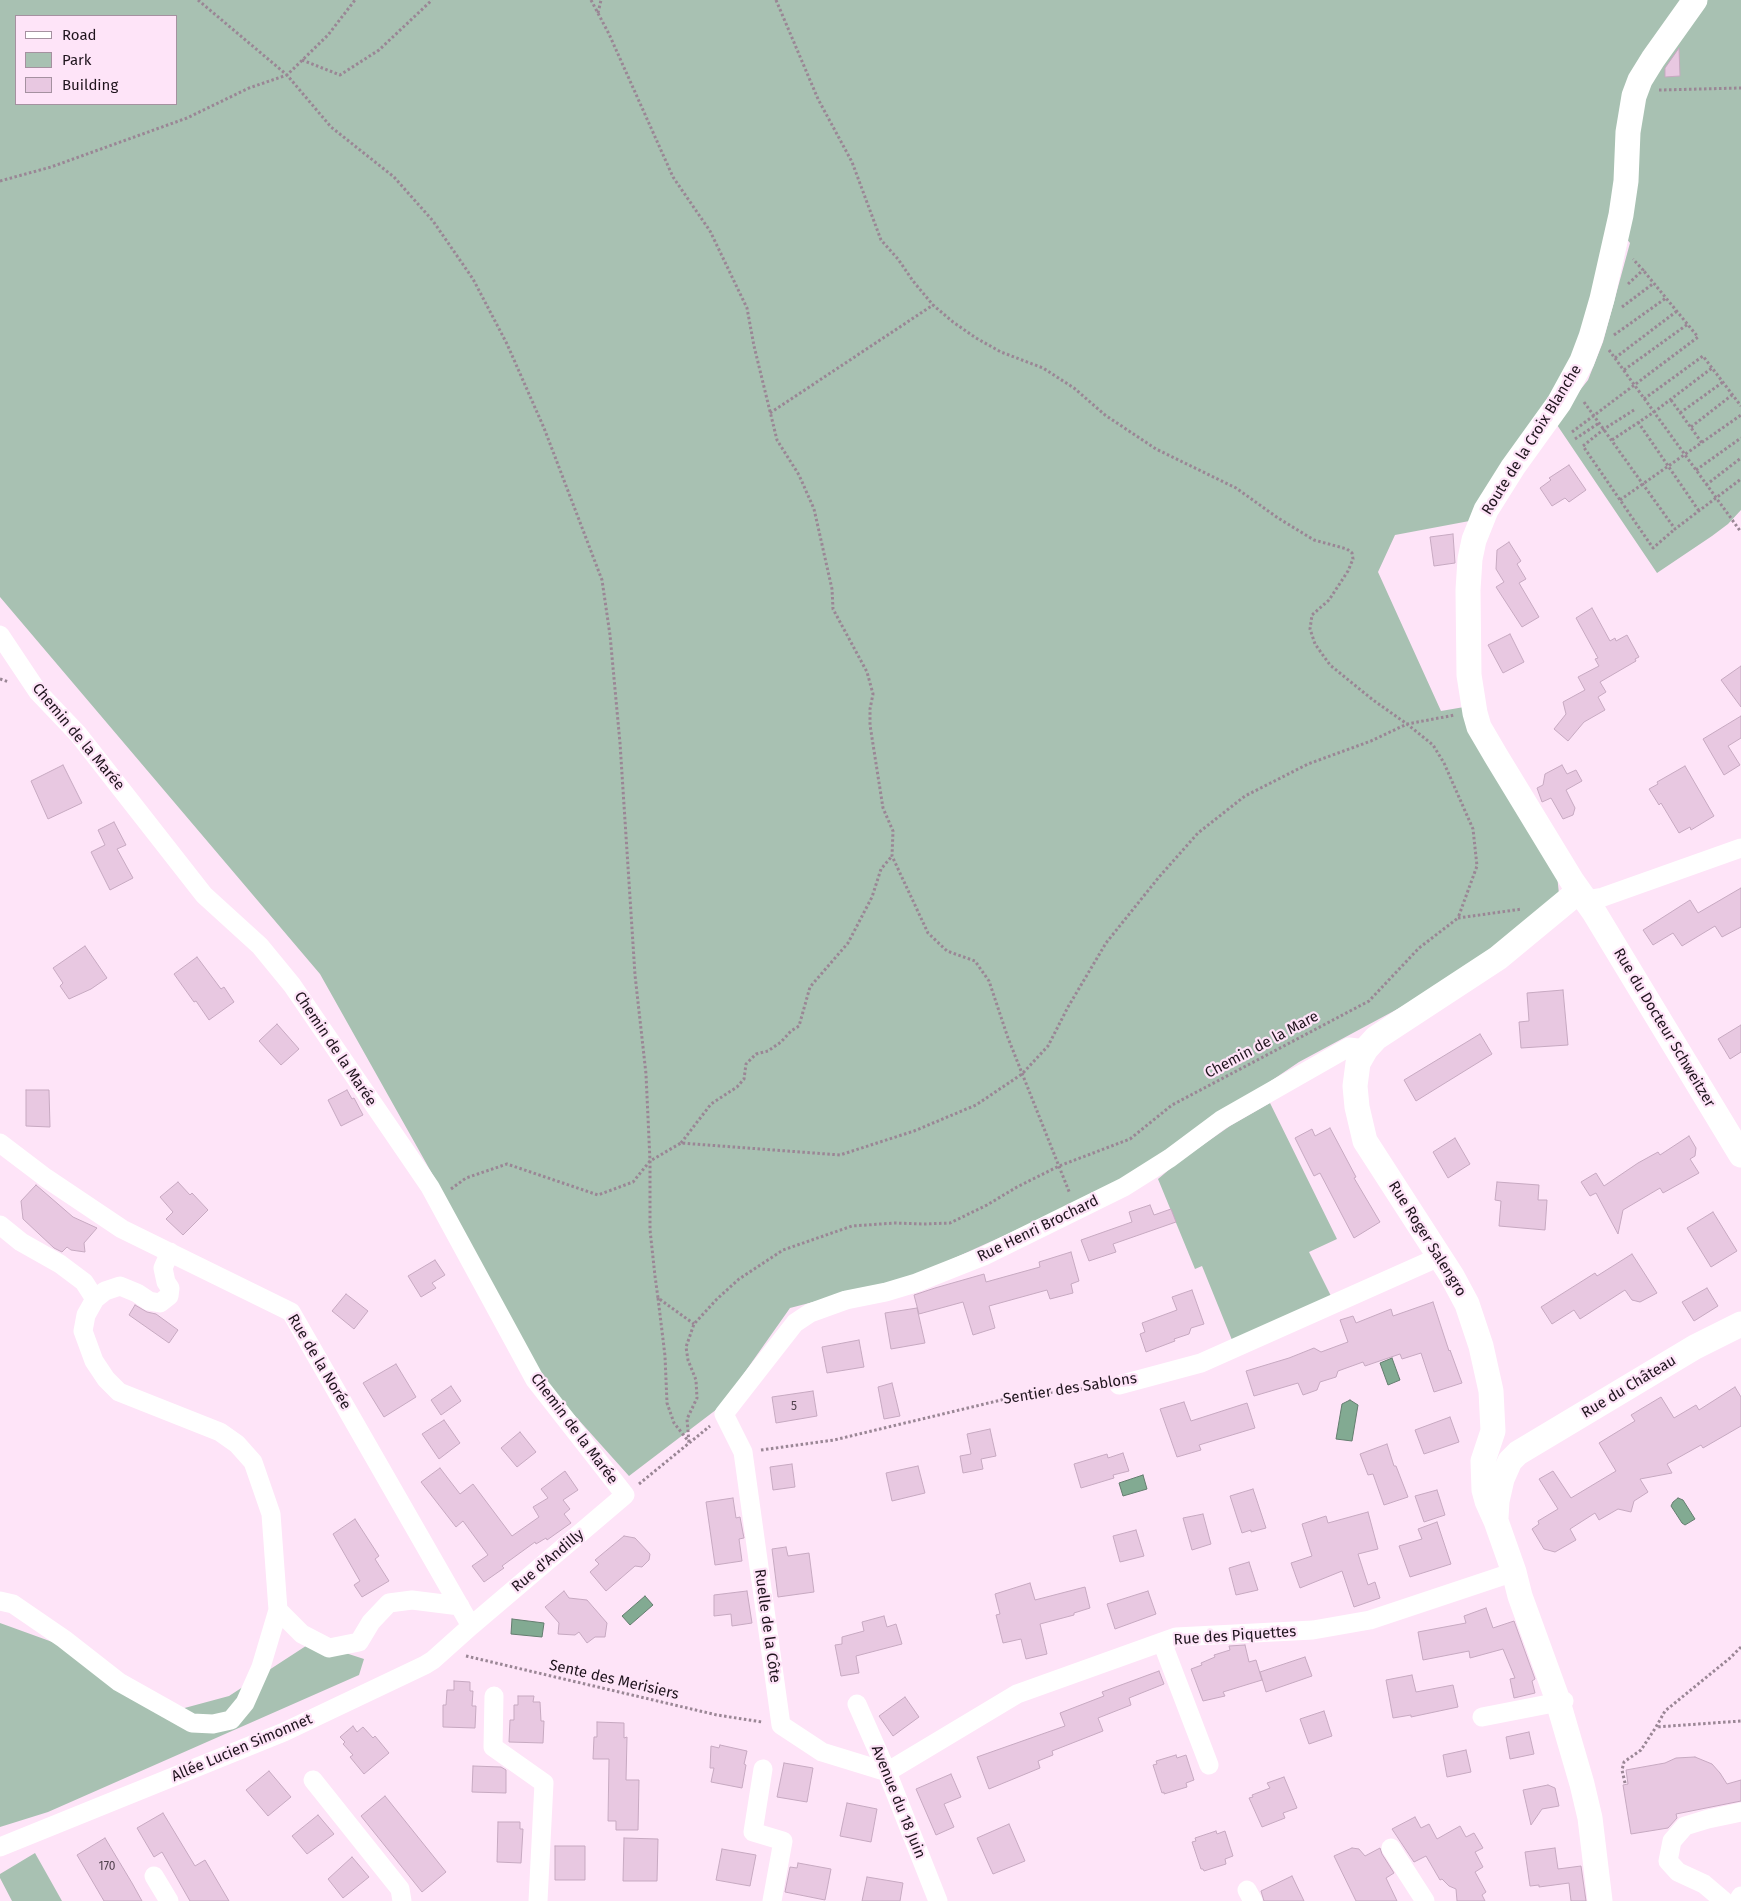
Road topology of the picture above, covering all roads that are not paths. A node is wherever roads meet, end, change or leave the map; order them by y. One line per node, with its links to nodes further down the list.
1 (1695, 0): 4 (main road, Route de la Croix Blanche)
2 (0, 636): 17 (street, Chemin de la Marée)
3 (1741, 848): 4 (street)
4 (1583, 896): 5 (main road); 7 (main road, Rue du Docteur Schweitzer)
5 (1366, 1049): 10 (main road, Rue Roger Salengro); 14 (street, Rue Henri Brochard)
6 (0, 1143): 9 (street, Rue de la Norée)
7 (1738, 1146)
8 (0, 1226): 11 (street)
9 (170, 1252): 11 (street); 21 (street, Rue de la Norée)
10 (1439, 1257): 13 (street, Sentier des Sablons); 15 (main road, Rue Roger Salengro)
11 (95, 1299): 22 (street)
12 (1741, 1324): 16 (main road, Rue du Château)
13 (1119, 1385)
14 (724, 1414): 31 (street, Ruelle de la Côte)
15 (1490, 1438): 16 (street); 18 (main road, Rue Roger Salengro)
16 (1514, 1457): 18 (main road, Rue Roger Salengro)
17 (625, 1495): 23 (street, Rue d'Andilly)
18 (1496, 1521): 19 (main road, Rue Roger Salengro)
19 (1514, 1572): 24 (street, Rue des Piquettes); 26 (main road, Rue Roger Salengro)
20 (0, 1601): 22 (street)
21 (460, 1606): 22 (street); 23 (street, Rue de la Norée)
22 (278, 1610)
23 (471, 1626): 34 (street, Allée Lucien Simonnet)
24 (1162, 1642): 29 (street); 31 (street, Rue des Piquettes)
25 (494, 1696): 40 (street)
26 (1561, 1702): 28 (street); 44 (main road, Rue Roger Salengro)
27 (857, 1704): 31 (street, Avenue du 18 Juin)
28 (1482, 1717)
29 (1210, 1765)
30 (763, 1769): 41 (street)
31 (887, 1772): 42 (street, Avenue du 18 Juin)
32 (313, 1780): 39 (street)
33 (1741, 1812): 45 (street)
34 (0, 1847)
35 (1391, 1848): 43 (street)
36 (154, 1876): 38 (street)
37 (1741, 1896): 46 (street)
38 (170, 1901)
39 (402, 1901)
40 (538, 1901)
41 (772, 1901)
42 (938, 1901)
43 (1425, 1901)
44 (1600, 1901)
45 (1724, 1901)
46 (1738, 1901)

